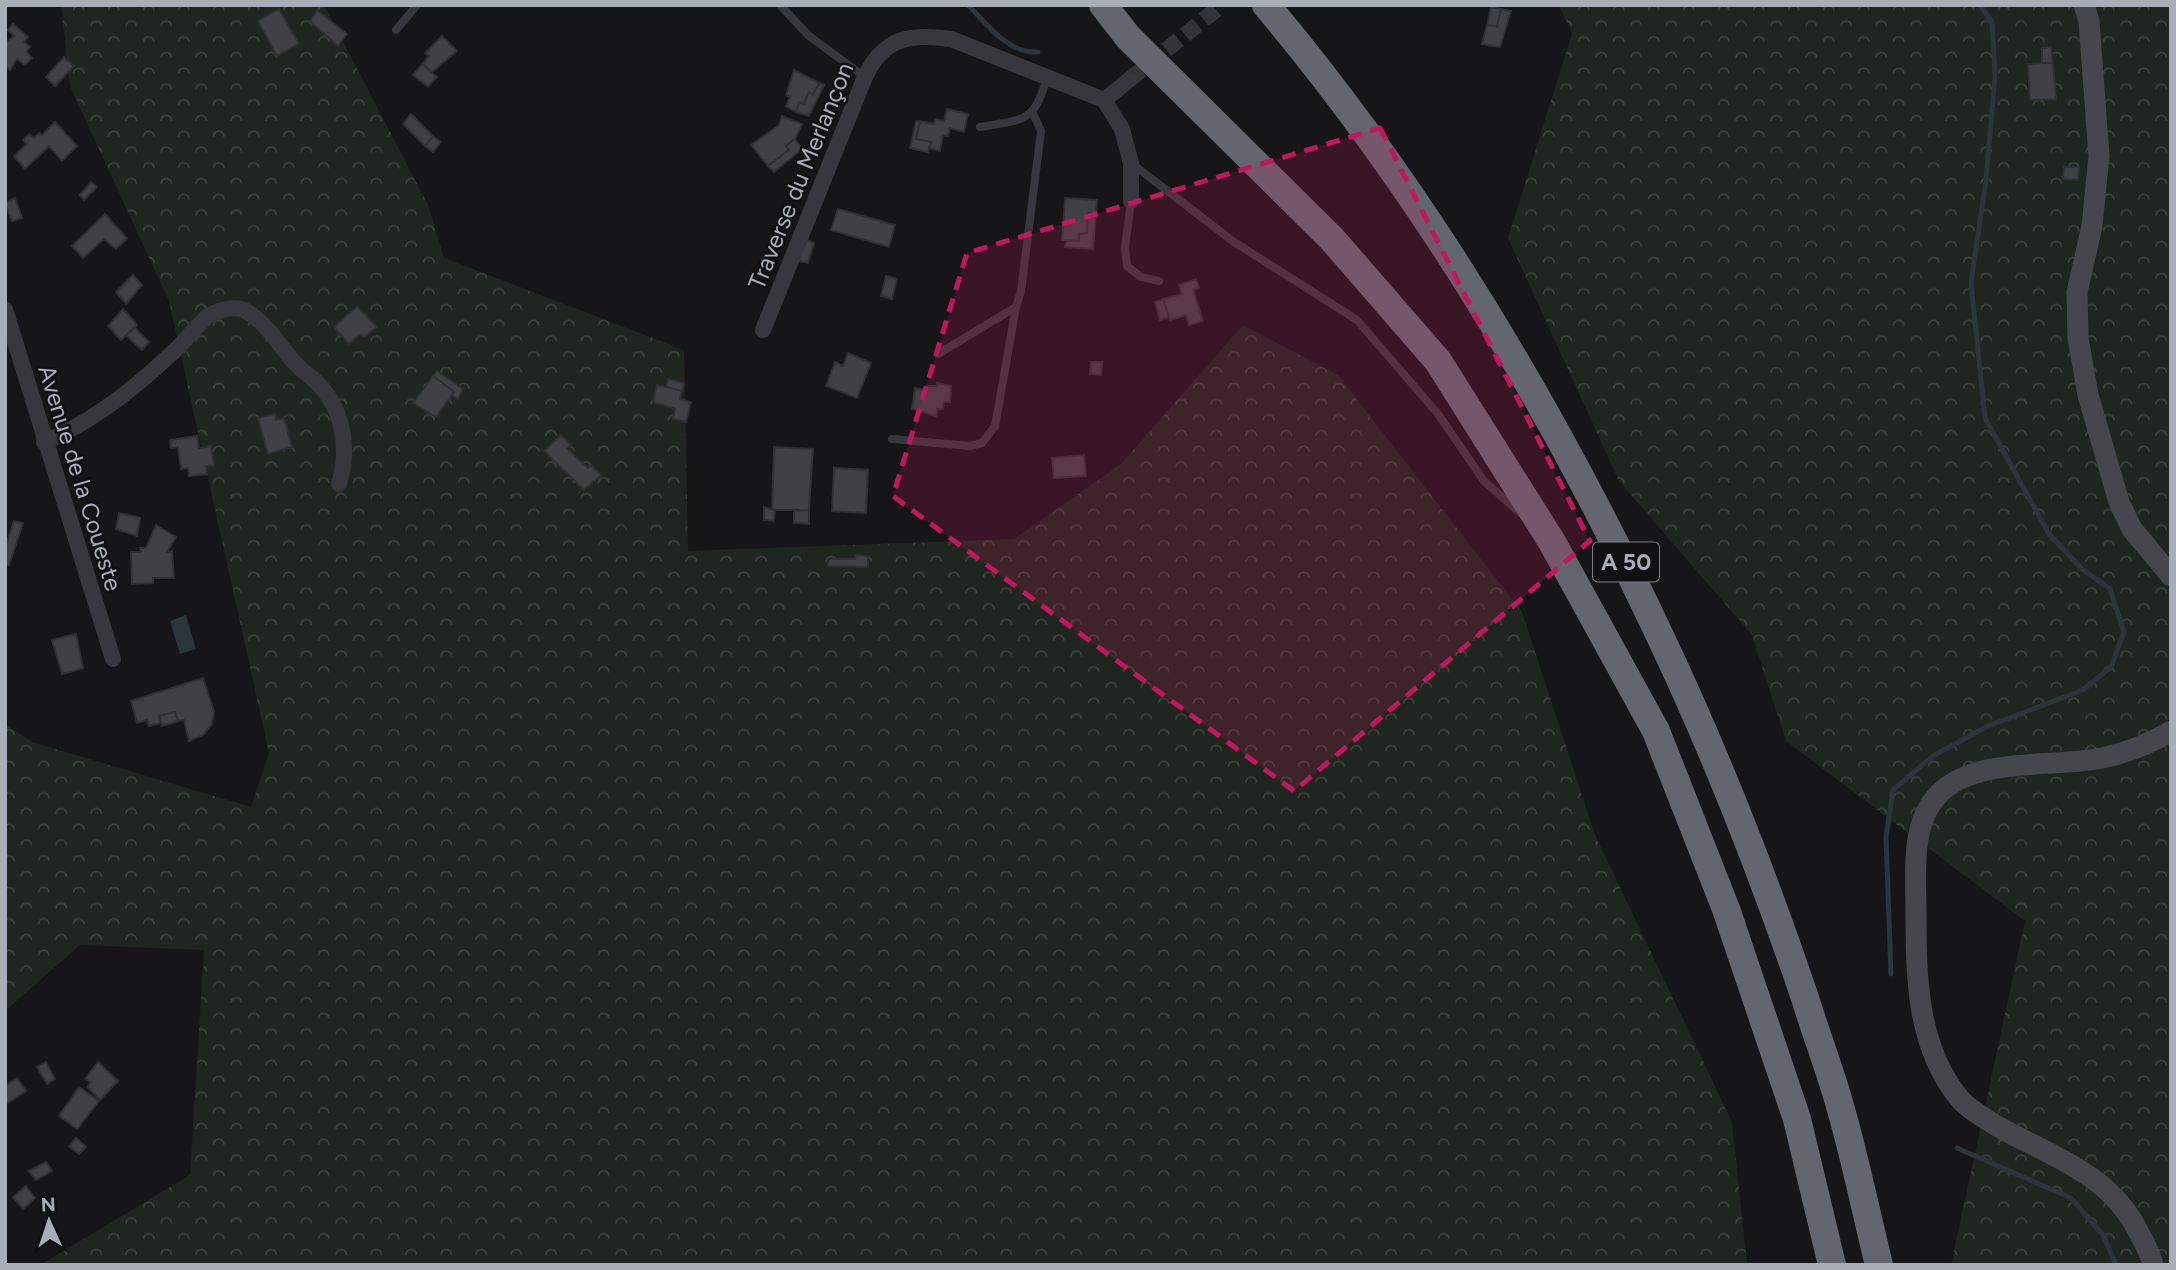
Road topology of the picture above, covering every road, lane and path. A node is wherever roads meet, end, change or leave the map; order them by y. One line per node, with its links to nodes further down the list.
1 (417, 5): 7 (lane)
2 (780, 5): 9 (lane)
3 (1082, 5): 8 (highway, A 50)
4 (1103, 5): 8 (highway)
5 (1266, 5): 30 (highway, A 50)
6 (2084, 5): 26 (main road)
7 (396, 30)
8 (1128, 37): 25 (highway, A 50)
9 (865, 77): 10 (street, Traverse du Merlançon); 20 (street, Traverse du Merlançon)
10 (1047, 77): 12 (street, Traverse du Merlançon); 13 (lane)
11 (1129, 80): 12 (street)
12 (1104, 100): 15 (street)
13 (1033, 113): 14 (lane); 18 (lane)
14 (979, 127)
15 (1131, 163): 16 (street); 25 (lane)
16 (1131, 201): 17 (lane)
17 (1159, 281)
18 (1016, 307): 21 (lane); 22 (lane)
19 (5, 309): 23 (street, Avenue de la Coueste)
20 (763, 330)
21 (938, 354)
22 (892, 439)
23 (44, 442): 24 (street); 27 (street, Avenue de la Coueste)
24 (339, 484)
25 (1552, 542): 29 (highway, A 50)
26 (2171, 576)
27 (113, 659)
28 (2171, 731): 31 (main road)
29 (1832, 1265)
30 (1879, 1265)
31 (2153, 1265)

